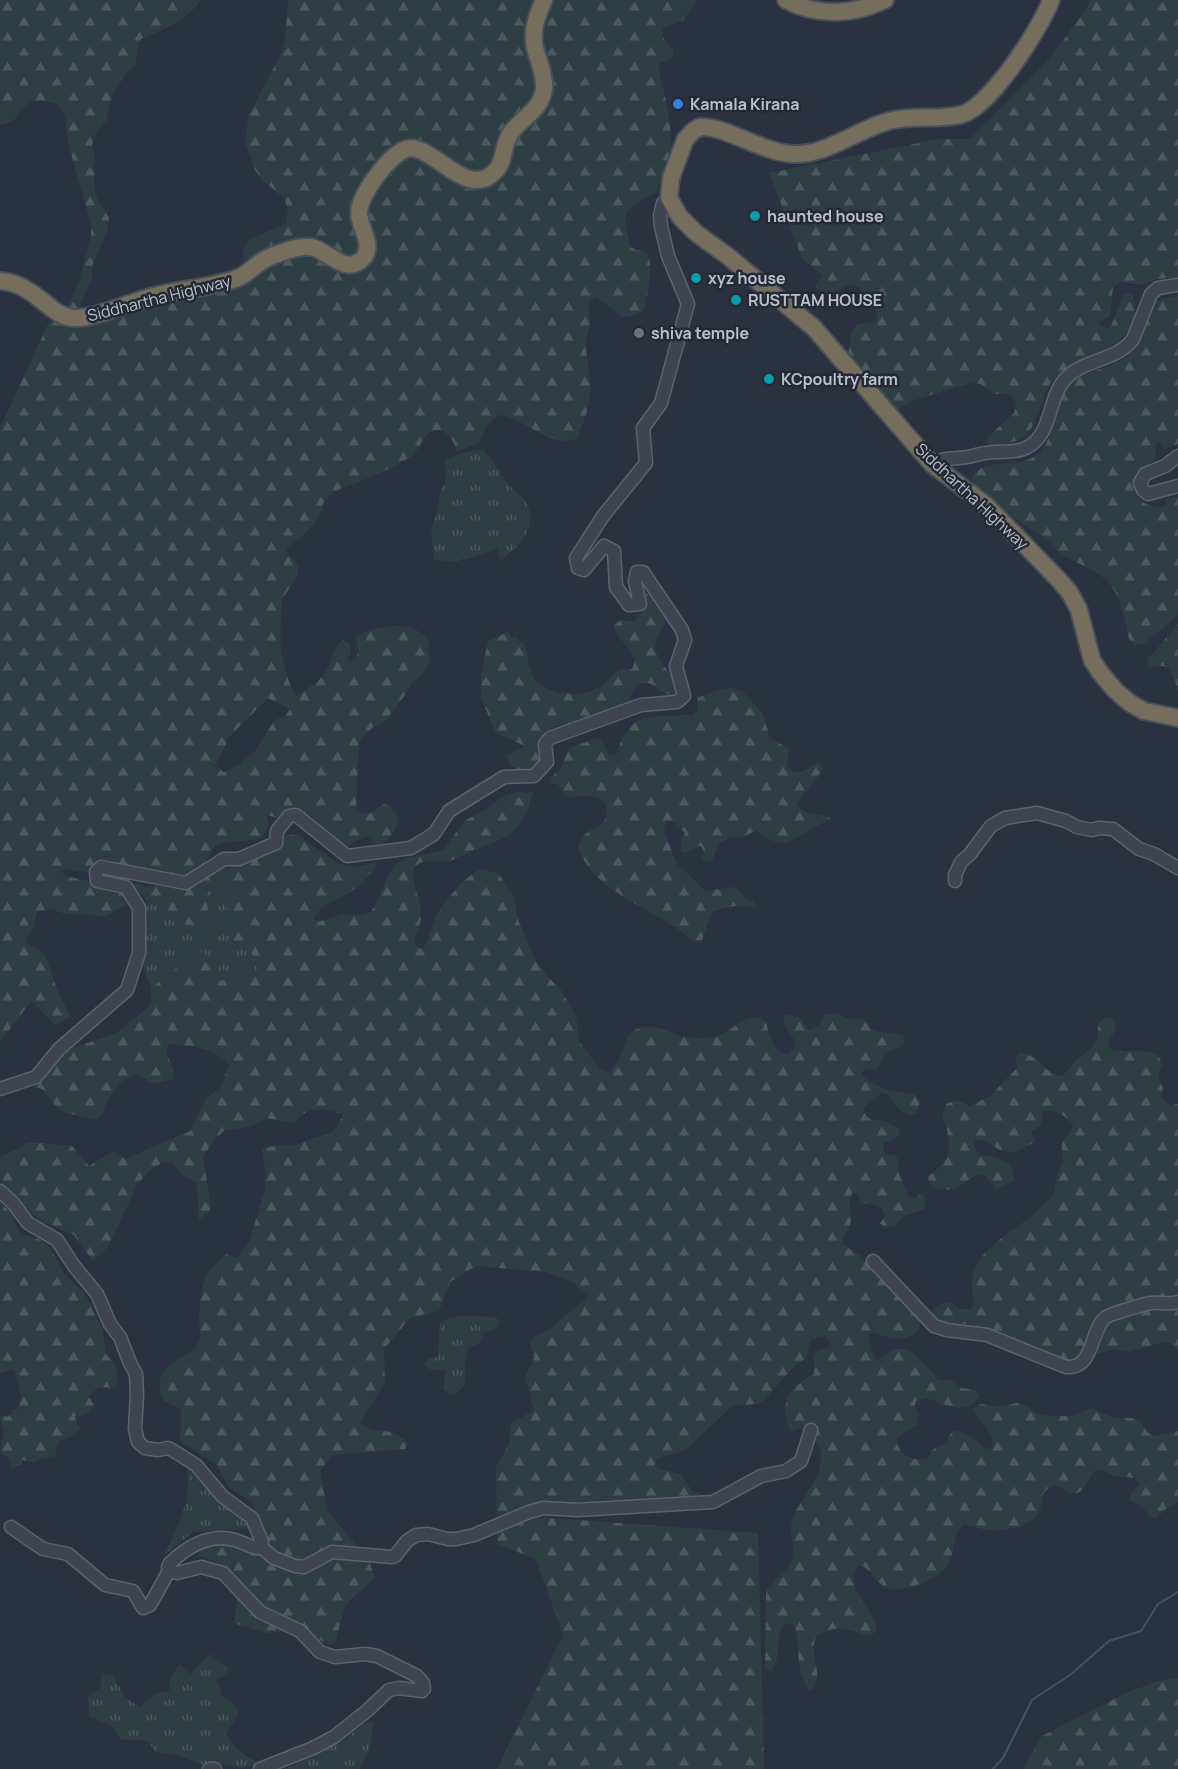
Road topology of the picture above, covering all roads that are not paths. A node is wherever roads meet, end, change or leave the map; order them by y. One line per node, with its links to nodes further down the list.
1 (544, 0): 6 (highway, Siddhartha Highway)
2 (786, 0): 3 (highway)
3 (885, 0)
4 (1051, 0): 5 (highway)
5 (669, 198): 9 (highway, Siddhartha Highway); 14 (street)
6 (0, 281)
7 (1178, 285): 9 (street)
8 (1178, 456): 10 (street)
9 (932, 464): 11 (highway, Siddhartha Highway)
10 (1178, 486)
11 (1178, 718)
12 (1178, 868): 13 (street)
13 (955, 881)
14 (0, 1089)
15 (0, 1191): 20 (street)
16 (873, 1261): 17 (street)
17 (1178, 1302)
18 (811, 1430): 20 (street)
19 (11, 1527): 21 (street)
20 (260, 1546): 21 (street)
21 (169, 1571): 24 (street)
22 (209, 1769): 23 (street)
23 (214, 1769)
24 (260, 1769)

